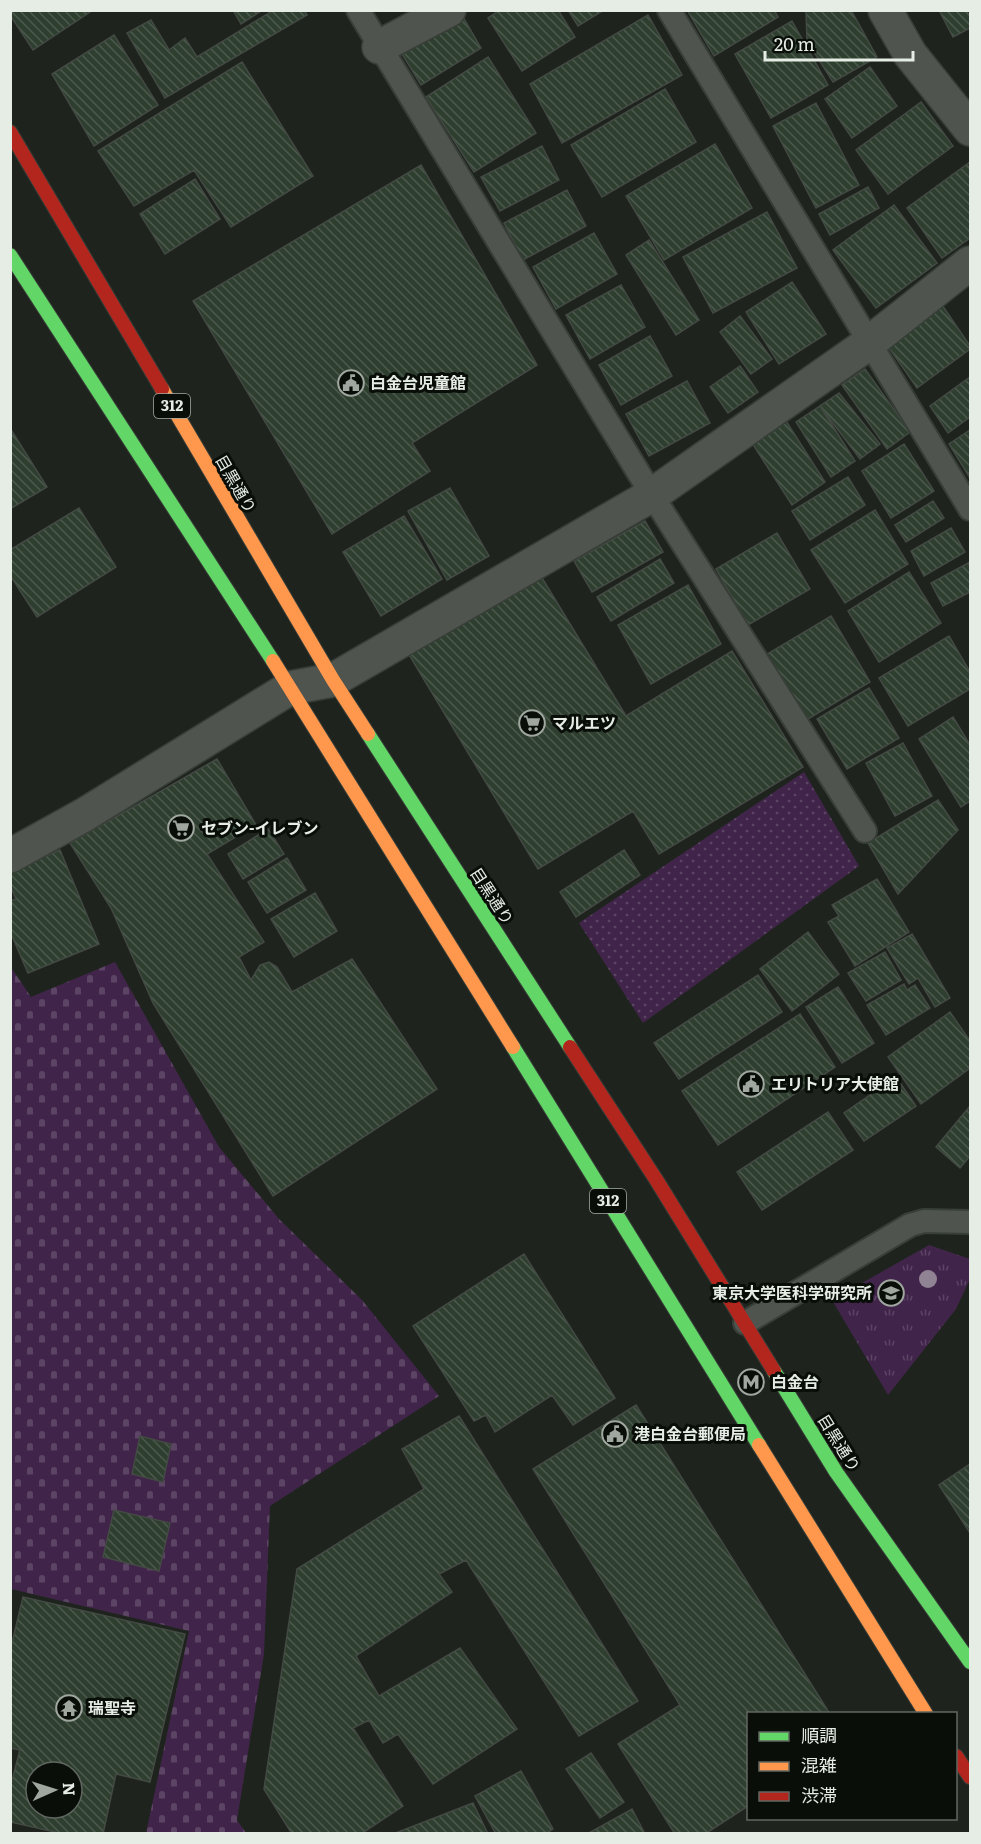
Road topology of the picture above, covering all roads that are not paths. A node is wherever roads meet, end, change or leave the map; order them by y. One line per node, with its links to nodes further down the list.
1 (358, 10): 5 (lane)
2 (449, 10): 5 (street)
3 (669, 10): 10 (lane)
4 (885, 10): 6 (street)
5 (379, 47): 11 (lane)
6 (970, 129)
7 (10, 132): 13 (main road, 目黒通り / 312)
8 (10, 255): 14 (main road, 312)
9 (970, 263): 10 (street)
10 (869, 343): 11 (street); 12 (lane)
11 (652, 495): 13 (street); 15 (lane)
12 (970, 509)
13 (333, 680): 14 (street); 18 (main road, 目黒通り / 312)
14 (290, 688): 16 (street); 20 (main road, 312)
15 (865, 831)
16 (10, 856)
17 (970, 1221): 18 (lane)
18 (740, 1326): 19 (main road, 目黒通り / 312)
19 (970, 1662)
20 (925, 1712)
21 (957, 1757): 22 (main road)
22 (970, 1776)

